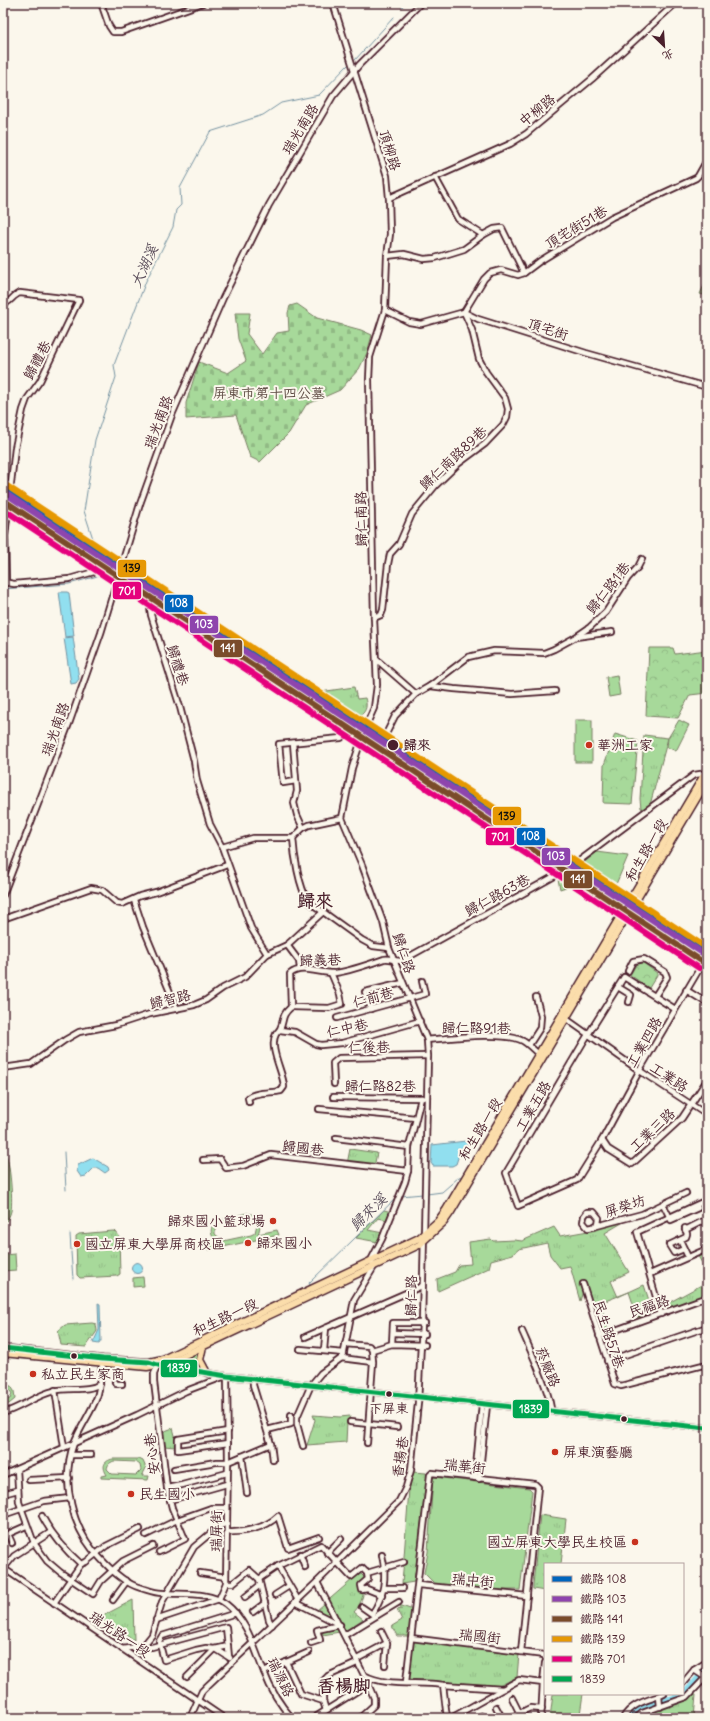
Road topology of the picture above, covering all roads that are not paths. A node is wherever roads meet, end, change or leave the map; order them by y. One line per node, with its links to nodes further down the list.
1 (101, 3): 2 (street)
2 (204, 3)
3 (333, 3): 6 (street, 頂柳路)
4 (421, 3): 6 (street, 瑞光南路)
5 (676, 3): 8 (street, 中柳路)
6 (354, 71): 9 (street, 頂柳路); 18 (street, 瑞光南路)
7 (707, 160): 12 (street, 頂宅街51巷)
8 (435, 177): 9 (street, 中柳路); 10 (street)
9 (389, 198): 11 (street, 頂柳路)
10 (483, 235): 11 (street); 12 (street)
11 (387, 256): 14 (street, 頂柳路)
12 (524, 273): 15 (street)
13 (3, 304): 19 (street, 歸禮巷)
14 (385, 310): 15 (street); 20 (street, 歸仁南路)
15 (464, 312): 16 (street, 頂宅街); 20 (street, 歸仁南路89巷)
16 (707, 387)
17 (642, 559): 22 (street, 歸仁路1巷)
18 (119, 571): 19 (street, 歸禮巷); 36 (street, 歸禮巷); 38 (street, 瑞光南路)
19 (4, 582)
20 (374, 618): 23 (street, 歸仁南路)
21 (612, 632): 22 (street)
22 (574, 638): 24 (street, 歸仁路1巷)
23 (377, 660): 26 (street); 33 (street, 歸仁南路)
24 (430, 686): 25 (street); 26 (street, 歸仁路1巷)
25 (555, 691)
26 (416, 694): 28 (street, 歸仁路1巷)
27 (341, 738): 29 (street)
28 (384, 738)
29 (293, 743): 31 (street); 31 (street)
30 (707, 772): 46 (street, 歸仁路63巷); 63 (main road, 和生路一段)
31 (296, 781): 34 (street)
32 (707, 781): 63 (main road, 和生路一段)
33 (342, 818): 34 (street); 43 (street, 歸仁路)
34 (303, 828): 35 (street)
35 (293, 838): 36 (street); 40 (street)
36 (222, 847): 37 (street, 歸禮巷)
37 (228, 865): 39 (street); 44 (street, 歸禮巷)
38 (3, 895)
39 (134, 900): 41 (street); 60 (street)
40 (323, 912): 42 (street, 歸智路); 43 (street)
41 (3, 918)
42 (287, 944): 44 (street, 歸智路); 47 (street)
43 (389, 948): 46 (street, 歸仁路)
44 (267, 954): 60 (street, 歸智路)
45 (707, 956): 53 (street, 工業四路)
46 (394, 960): 49 (street, 歸義巷); 51 (street, 歸仁路)
47 (300, 969): 49 (street, 歸義巷); 59 (street, 歸義巷)
48 (628, 971): 54 (street)
49 (331, 973): 59 (street)
50 (422, 981): 56 (street, 仁前巷)
51 (403, 983): 56 (street, 歸仁路); 61 (street)
52 (618, 987): 54 (street, 工業五路); 57 (street); 67 (street, 工業五路)
53 (686, 990): 58 (street); 62 (street, 工業四路)
54 (655, 996): 62 (street, 工業五路)
55 (536, 997): 69 (street)
56 (410, 998): 61 (street, 仁前巷); 65 (street, 歸仁路)
57 (629, 1002)
58 (707, 1003)
59 (290, 1007): 66 (street, 歸義巷)
60 (178, 1009): 72 (street, 歸智路)
61 (371, 1009): 64 (street, 仁前巷)
62 (675, 1009): 73 (street, 工業四路)
63 (564, 1017): 67 (street, 工業路); 71 (main road, 和生路一段)
64 (337, 1018)
65 (420, 1021): 66 (street, 仁中巷); 68 (street, 歸仁路)
66 (280, 1030): 79 (street, 歸義巷)
67 (589, 1034): 73 (street, 工業路); 85 (street, 工業五路)
68 (427, 1040): 69 (street, 歸仁路91巷); 70 (street, 歸仁路)
69 (529, 1045): 71 (street, 歸仁路91巷)
70 (428, 1056): 75 (street, 仁後巷); 78 (street, 歸仁路)
71 (541, 1056): 89 (main road, 和生路一段)
72 (3, 1068)
73 (640, 1071): 80 (street, 工業路); 85 (street, 工業四路)
74 (707, 1080): 80 (street, 工業三路)
75 (334, 1084)
76 (333, 1097): 77 (street, 歸仁路82巷)
77 (421, 1098): 78 (street, 歸仁路82巷); 83 (street)
78 (427, 1098): 97 (street, 歸仁路)
79 (249, 1102)
80 (692, 1105): 82 (street, 工業路); 85 (street, 工業三路)
81 (319, 1110): 83 (street)
82 (707, 1115)
83 (416, 1118): 86 (street)
84 (336, 1138): 86 (street)
85 (602, 1140)
86 (410, 1147): 88 (street)
87 (203, 1160): 88 (street, 歸國巷)
88 (408, 1171): 103 (street)
89 (469, 1177): 97 (main road, 和生路一段); 99 (main road, 和生路一段)
90 (686, 1193): 92 (street, 屏榮坊)
91 (707, 1200): 94 (street)
92 (663, 1204): 94 (street, 屏榮坊); 96 (street, 屏榮坊)
93 (698, 1208): 94 (street)
94 (670, 1217): 104 (street)
95 (707, 1219): 98 (street)
96 (593, 1227)
97 (423, 1235): 99 (street, 歸仁路); 103 (main road, 和生路一段)
98 (680, 1240): 100 (street); 100 (street)
99 (423, 1242): 103 (main road, 和生路一段); 106 (street, 歸仁路)
100 (684, 1249): 102 (street)
101 (707, 1249): 102 (street)
102 (688, 1258): 104 (street)
103 (372, 1264): 109 (street); 121 (main road, 和生路一段); 131 (main road, 和生路一段)
104 (650, 1274): 108 (street)
105 (582, 1284): 116 (street, 民生路57巷)
106 (422, 1286): 109 (street); 110 (street, 歸仁路)
107 (707, 1297): 108 (street, 民福路)
108 (660, 1314): 116 (street, 民福路)
109 (350, 1318): 112 (street); 118 (street)
110 (423, 1323): 114 (street); 115 (street, 歸仁路)
111 (707, 1327): 130 (street)
112 (326, 1328): 117 (street); 124 (street)
113 (522, 1331): 147 (street, 菸廠路)
114 (393, 1333): 115 (street); 119 (street)
115 (423, 1334): 120 (street, 歸仁路)
116 (599, 1336): 130 (street, 民生路57巷)
117 (305, 1337)
118 (345, 1344): 125 (street); 127 (street)
119 (392, 1344): 120 (street); 125 (street)
120 (423, 1345): 144 (street, 歸仁路)
121 (203, 1346): 134 (main road, 和生路一段); 135 (main road)
122 (3, 1348): 129 (main road)
123 (300, 1349): 124 (street)
124 (324, 1350): 127 (street)
125 (372, 1350): 132 (street)
126 (3, 1353): 129 (main road)
127 (344, 1353): 128 (street)
128 (341, 1358): 132 (street); 141 (street)
129 (103, 1361): 131 (main road, 和生路一段); 134 (main road, 和生路一段); 139 (street)
130 (606, 1361): 133 (street, 民生路57巷)
131 (149, 1362): 134 (street)
132 (373, 1362): 143 (street)
133 (707, 1364)
134 (158, 1365): 135 (street); 146 (street, 安心巷)
135 (207, 1374): 136 (street)
136 (227, 1376): 137 (street); 146 (street); 155 (street, 瑞屏街)
137 (253, 1379): 141 (street); 154 (street)
138 (115, 1382): 140 (street)
139 (100, 1384): 142 (street); 156 (street)
140 (122, 1384)
141 (311, 1385): 143 (street); 160 (street)
142 (55, 1390): 148 (street); 161 (street)
143 (371, 1392): 144 (street); 151 (street)
144 (418, 1397): 145 (street); 203 (street, 香揚巷)
145 (484, 1404): 147 (street); 172 (street)
146 (158, 1406): 156 (street); 175 (street, 安心巷)
147 (551, 1411): 153 (street)
148 (3, 1413)
149 (291, 1415): 154 (street)
150 (350, 1422): 151 (street)
151 (368, 1424): 152 (street); 158 (street)
152 (396, 1427)
153 (707, 1428)
154 (267, 1430): 159 (street)
155 (228, 1431): 157 (street, 瑞屏街); 157 (street)
156 (74, 1443): 161 (street); 162 (street)
157 (228, 1443): 166 (street, 瑞屏街)
158 (367, 1443)
159 (271, 1444): 164 (street); 165 (street)
160 (303, 1446)
161 (64, 1448): 167 (street)
162 (72, 1455): 163 (street); 171 (street)
163 (91, 1455)
164 (242, 1456): 166 (street); 178 (street)
165 (273, 1460)
166 (228, 1462): 168 (street); 169 (street, 瑞屏街)
167 (17, 1469): 170 (street); 176 (street)
168 (174, 1469)
169 (227, 1473): 174 (street, 瑞屏街); 175 (street)
170 (3, 1475)
171 (69, 1478): 173 (street); 179 (street)
172 (477, 1478): 219 (street, 瑞華街); 226 (street, 瑞華街)
173 (29, 1480)
174 (227, 1484): 180 (street); 181 (street, 瑞屏街)
175 (167, 1488): 180 (street, 安心巷)
176 (18, 1490): 177 (street); 182 (street)
177 (3, 1494)
178 (247, 1494)
179 (70, 1498): 182 (street); 199 (street)
180 (170, 1500): 185 (street, 安心巷)
181 (227, 1508): 185 (street); 186 (street, 瑞屏街)
182 (21, 1509): 183 (street); 187 (street)
183 (3, 1515)
184 (42, 1516): 189 (street)
185 (177, 1520): 191 (street); 197 (street, 安心巷)
186 (227, 1523): 190 (street, 瑞屏街); 223 (street)
187 (26, 1526): 194 (street); 195 (street)
188 (140, 1529): 199 (street)
189 (51, 1532): 195 (street); 204 (street)
190 (227, 1532): 192 (street); 212 (street, 瑞屏街)
191 (146, 1535)
192 (319, 1537)
193 (341, 1539): 198 (street)
194 (12, 1543)
195 (34, 1543): 208 (street); 213 (street)
196 (153, 1546): 209 (street)
197 (159, 1552)
198 (327, 1553): 200 (street); 203 (street)
199 (96, 1554): 204 (street); 209 (street)
200 (300, 1554): 205 (street); 206 (street)
201 (382, 1555): 207 (street)
202 (404, 1562): 207 (street)
203 (336, 1563): 211 (street); 216 (street, 香揚巷)
204 (81, 1564): 213 (street)
205 (278, 1566): 214 (street); 220 (street)
206 (305, 1567)
207 (385, 1567): 211 (street); 221 (street)
208 (3, 1568): 232 (street, 瑞光路一段)
209 (113, 1571): 213 (street); 215 (street)
210 (200, 1573): 212 (street)
211 (367, 1573): 225 (street)
212 (226, 1577): 217 (street, 瑞屏街)
213 (69, 1579): 232 (street)
214 (259, 1579): 217 (street); 218 (street)
215 (127, 1581): 223 (street); 229 (street)
216 (317, 1582): 230 (street, 香揚巷); 239 (street)
217 (226, 1583): 228 (street, 瑞屏街)
218 (260, 1585): 227 (street); 233 (street)
219 (418, 1585): 226 (street, 瑞中街); 242 (street, 瑞華街)
220 (289, 1586): 224 (street); 230 (street)
221 (384, 1588): 222 (street); 225 (street)
222 (403, 1588)
223 (167, 1594): 228 (street); 237 (street)
224 (275, 1595)
225 (382, 1595): 234 (street)
226 (527, 1596): 252 (street, 瑞華街)
227 (245, 1597)
228 (219, 1599): 236 (street); 237 (street)
229 (113, 1600)
230 (296, 1601): 238 (street, 香揚巷); 239 (street)
231 (399, 1602): 241 (street)
232 (54, 1603): 249 (street, 瑞光路一段)
233 (265, 1603): 235 (street); 238 (street)
234 (362, 1607)
235 (253, 1612)
236 (236, 1613): 243 (street); 247 (street)
237 (156, 1620): 246 (street)
238 (272, 1625): 243 (street, 香揚巷)
239 (340, 1625): 241 (street); 244 (street)
240 (381, 1631): 245 (street)
241 (345, 1635): 255 (street)
242 (412, 1638): 252 (street, 瑞國街); 266 (street, 瑞華街)
243 (254, 1642): 258 (street, 香揚巷); 261 (street, 瑞源路)
244 (311, 1643)
245 (387, 1643): 255 (street); 259 (street)
246 (143, 1646): 247 (street); 249 (street)
247 (160, 1646): 248 (street); 250 (street)
248 (228, 1646): 250 (street); 254 (street)
249 (122, 1649): 274 (street, 瑞光路一段)
250 (215, 1649): 254 (street); 264 (street)
251 (309, 1652): 256 (street)
252 (521, 1652): 253 (street, 瑞國街)
253 (544, 1655)
254 (229, 1657): 258 (street)
255 (357, 1661): 265 (street); 275 (street)
256 (286, 1662): 261 (street); 275 (street)
257 (707, 1662): 260 (street)
258 (233, 1663): 274 (street, 香揚巷)
259 (385, 1665)
260 (694, 1670): 263 (street); 267 (street)
261 (264, 1672): 285 (street, 瑞源路)
262 (544, 1673): 268 (street)
263 (706, 1676): 277 (street)
264 (186, 1677)
265 (371, 1679): 266 (street); 269 (street)
266 (406, 1682): 270 (street)
267 (684, 1682)
268 (543, 1683): 271 (street); 278 (street)
269 (368, 1684): 279 (street); 281 (street)
270 (442, 1685): 271 (street); 287 (street)
271 (503, 1689): 280 (street)
272 (661, 1695): 277 (street); 293 (street)
273 (512, 1698): 282 (street)
274 (199, 1700): 283 (street, 香揚巷); 284 (street, 瑞光路一段)
275 (323, 1701): 279 (street)
276 (496, 1706): 290 (street)
277 (660, 1707): 294 (street)
278 (542, 1709): 282 (street); 292 (street)
279 (326, 1710): 286 (street)
280 (459, 1713): 288 (street); 289 (street)
281 (362, 1716)
282 (521, 1716): 291 (street)
283 (190, 1718)
284 (224, 1718)
285 (292, 1718)
286 (314, 1718)
287 (447, 1718)
288 (451, 1718)
289 (461, 1718)
290 (502, 1718)
291 (510, 1718)
292 (541, 1718)
293 (623, 1718)
294 (636, 1718)

